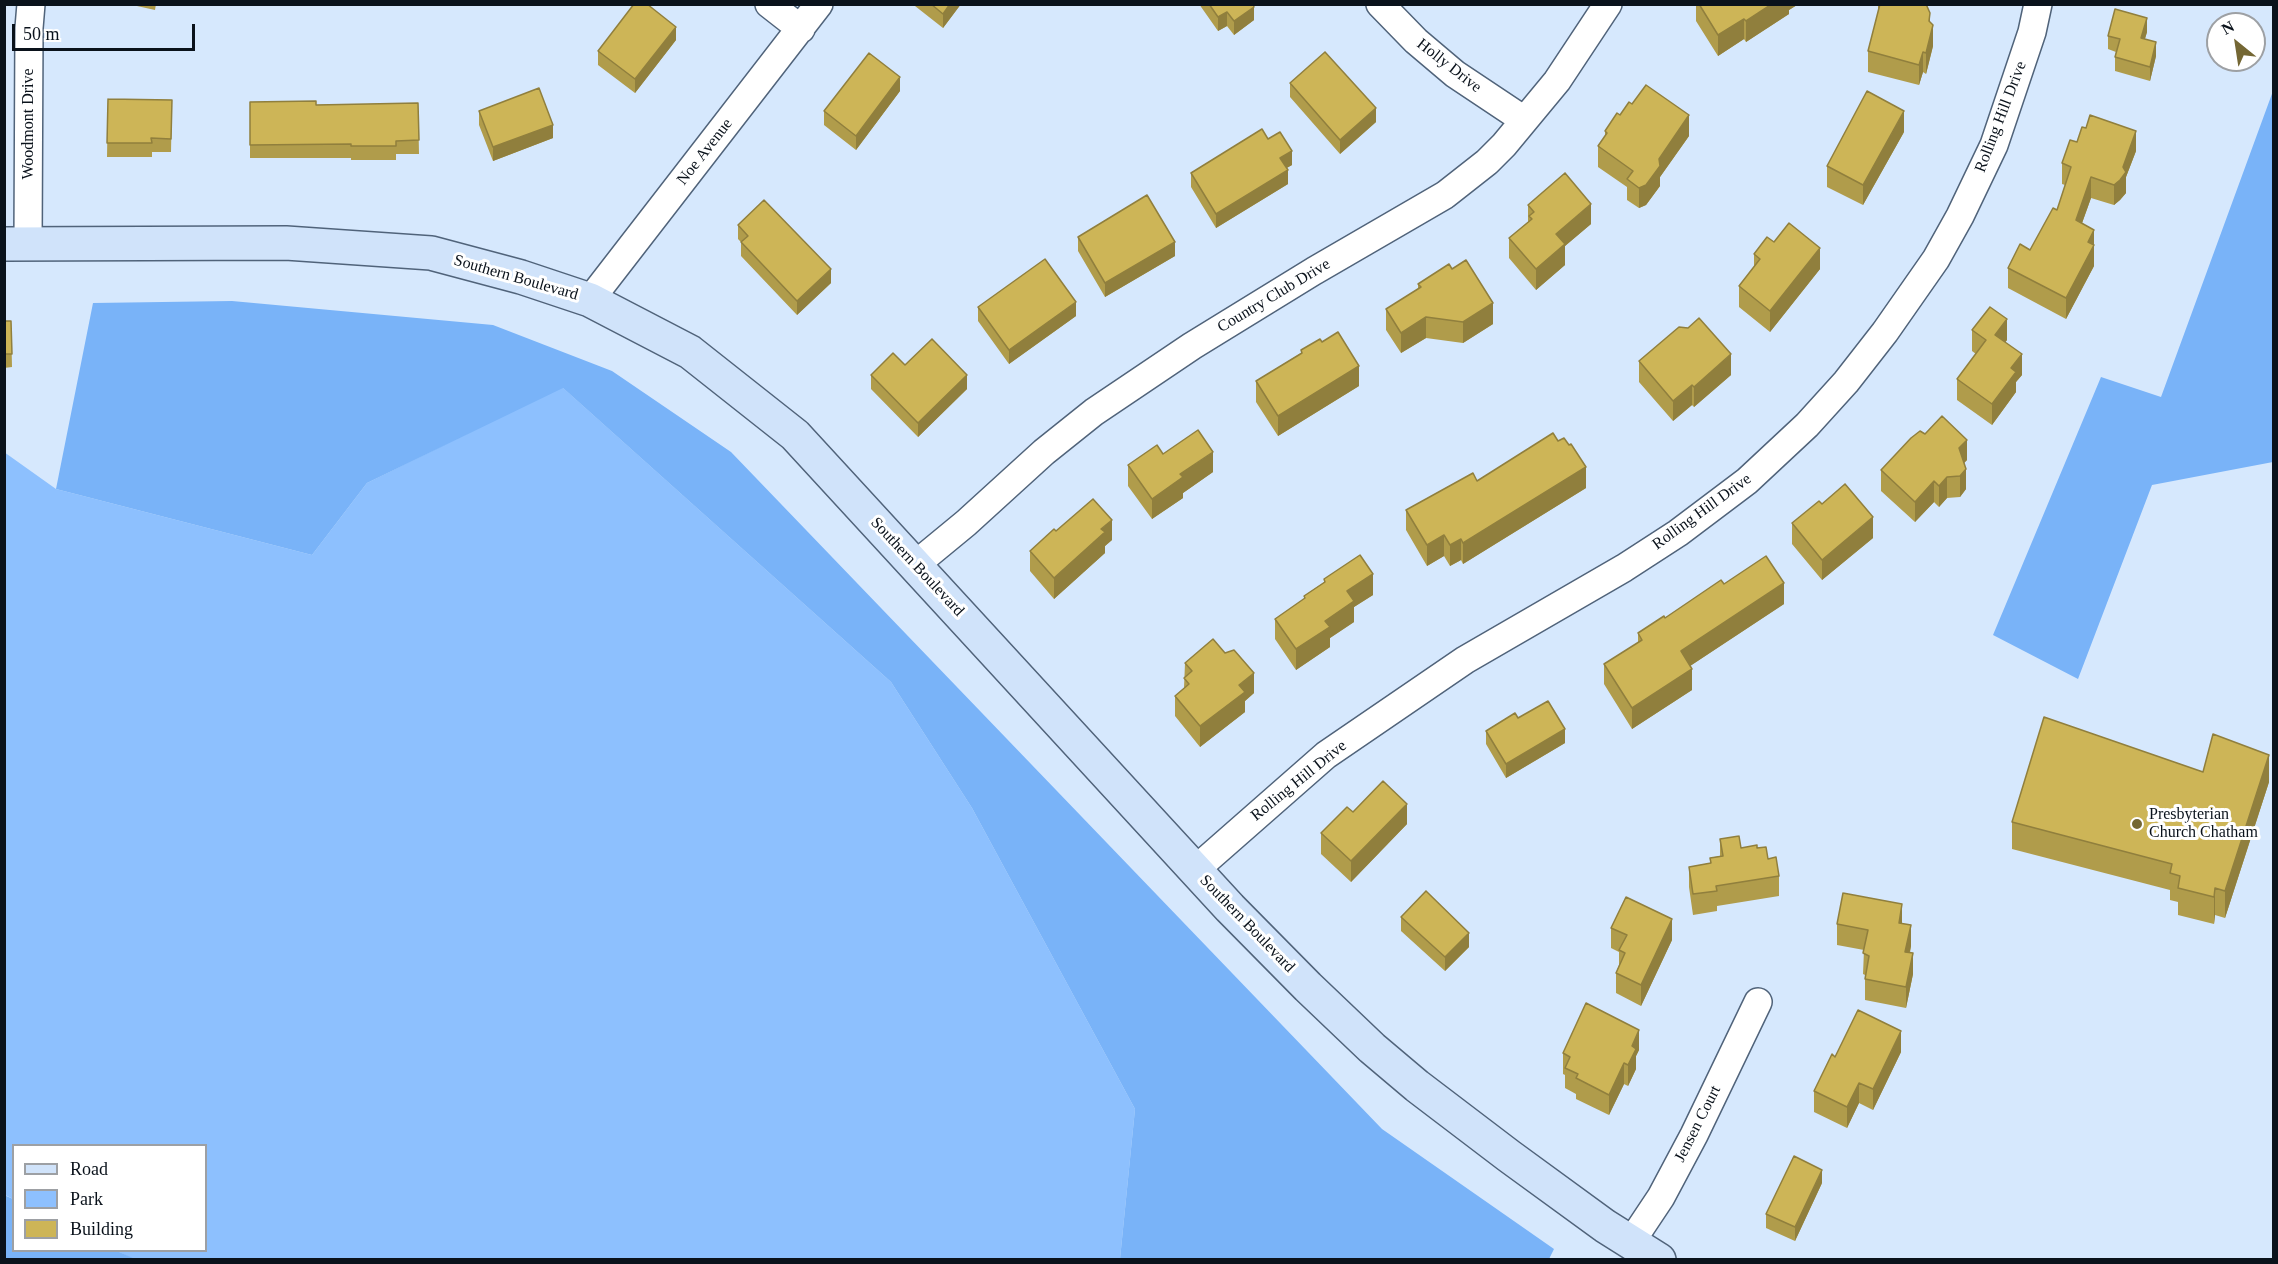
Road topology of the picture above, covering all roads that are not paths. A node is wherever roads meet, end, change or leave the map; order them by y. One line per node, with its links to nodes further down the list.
1 (31, 4): 9 (street, Woodmont Drive)
2 (769, 4): 7 (street)
3 (819, 4): 7 (street, Noe Avenue)
4 (1380, 4): 8 (street, Holly Drive)
5 (1608, 4): 8 (street, Country Club Drive)
6 (2038, 4): 12 (street, Rolling Hill Drive)
7 (801, 29): 10 (street, Noe Avenue)
8 (1524, 120): 11 (street, Country Club Drive)
9 (16, 244): 10 (main road, Southern Boulevard)
10 (590, 300): 11 (main road, Southern Boulevard)
11 (915, 565): 12 (main road, Southern Boulevard)
12 (1195, 870): 14 (main road, Southern Boulevard)
13 (1758, 1002): 14 (street, Jensen Court)
14 (1631, 1242): 15 (main road, Southern Boulevard)
15 (1659, 1260)

